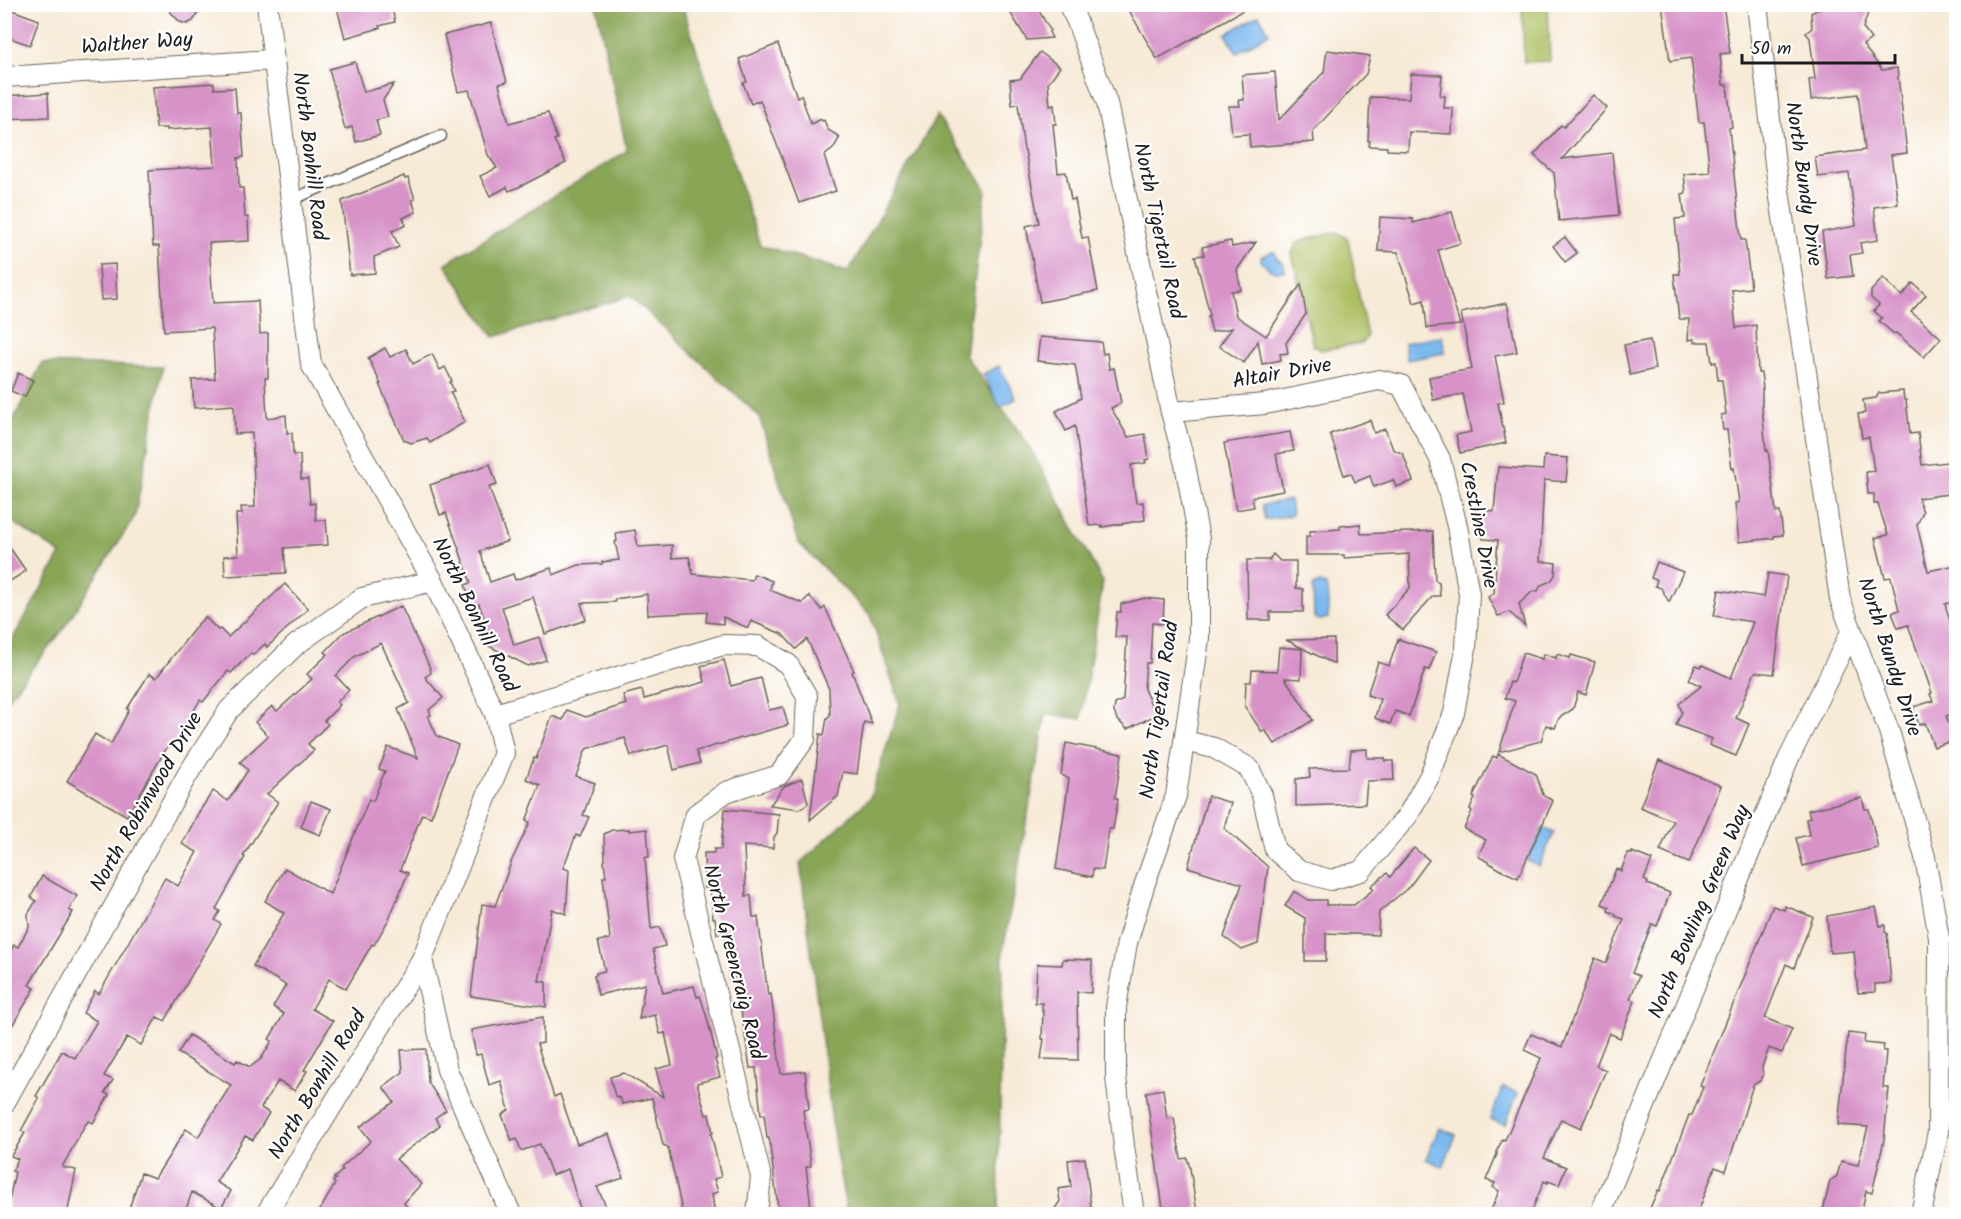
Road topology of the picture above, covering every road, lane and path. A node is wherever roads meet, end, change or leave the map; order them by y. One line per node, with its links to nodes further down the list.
1 (267, 4): 4 (street, North Bonhill Road)
2 (1068, 4): 9 (street, North Tigertail Road)
3 (1757, 4): 11 (street, North Bundy Drive)
4 (273, 60): 5 (street, Walther Way); 7 (street, North Bonhill Road)
5 (4, 77)
6 (441, 136): 7 (lane)
7 (291, 200): 10 (street, North Bonhill Road)
8 (1401, 385): 9 (street, Altair Drive); 13 (street, Crestline Drive)
9 (1171, 412): 13 (street, North Tigertail Road)
10 (433, 581): 12 (street, North Bonhill Road); 15 (street, North Robinwood Drive)
11 (1851, 632): 20 (street, North Bowling Green Way); 21 (street, North Bundy Drive)
12 (495, 714): 14 (street, North Bonhill Road); 18 (street, North Greencraig Road)
13 (1185, 741): 19 (street, North Tigertail Road)
14 (422, 959): 16 (street, North Bonhill Road); 17 (street)
15 (4, 1104)
16 (267, 1215)
17 (510, 1215)
18 (756, 1215)
19 (1134, 1215)
20 (1600, 1215)
21 (1921, 1215)

